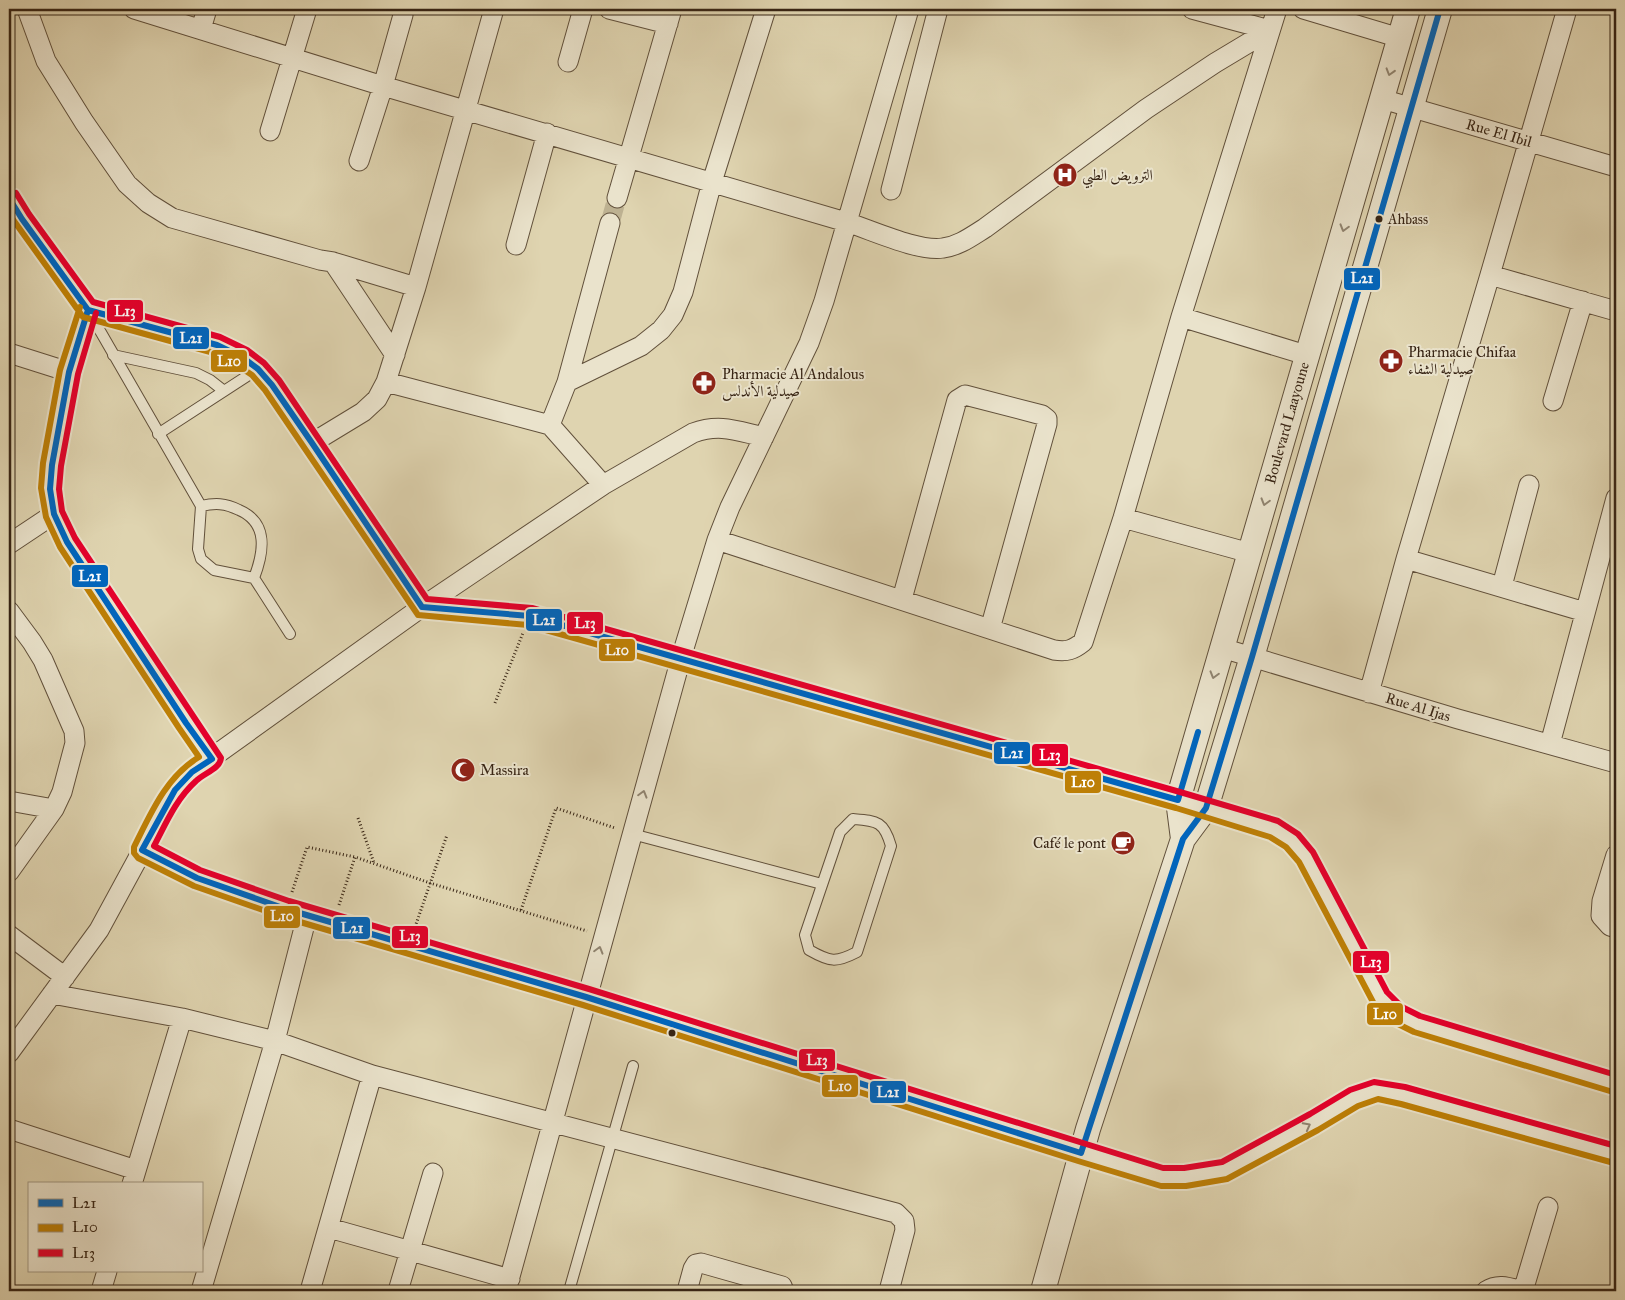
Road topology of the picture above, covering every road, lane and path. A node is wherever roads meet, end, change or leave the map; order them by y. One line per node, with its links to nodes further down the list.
1 (28, 9): 42 (street)
2 (134, 9): 19 (street)
3 (207, 9): 19 (street)
4 (307, 9): 22 (street)
5 (494, 9): 27 (street)
6 (583, 9): 23 (street)
7 (609, 9): 18 (street)
8 (766, 9): 34 (street)
9 (908, 9): 39 (street)
10 (938, 9): 35 (street)
11 (1192, 9): 20 (street)
12 (1277, 9): 20 (street)
13 (1303, 9): 21 (street)
14 (1408, 9): 21 (street, Boulevard Laayoune)
15 (1440, 9): 26 (street, Boulevard Laayoune)
16 (1567, 9): 30 (street)
17 (403, 15): 24 (street)
18 (670, 16): 31 (street)
19 (201, 29): 22 (street)
20 (1270, 30): 39 (street); 48 (street)
21 (1400, 38): 25 (street, Boulevard Laayoune, one-way to 25)
22 (294, 58): 24 (street); 28 (street)
23 (568, 62)
24 (383, 86): 27 (street); 32 (street)
25 (1382, 99): 26 (street, Rue El Ibil); 52 (street, Boulevard Laayoune, one-way to 52)
26 (1411, 108): 30 (street, Rue El Ibil); 83 (street, Boulevard Laayoune)
27 (466, 111): 29 (street); 44 (street)
28 (270, 131)
29 (547, 133): 31 (street); 41 (street)
30 (1529, 142): 33 (street, Rue El Ibil); 43 (street)
31 (628, 157): 34 (street); 37 (street)
32 (359, 161)
33 (1616, 167)
34 (712, 182): 39 (street); 56 (street)
35 (891, 190)
36 (9, 198): 38 (street)
37 (617, 198)
38 (15, 222): 46 (street)
39 (846, 222): 61 (street)
40 (610, 223): 56 (street)
41 (516, 244)
42 (334, 262): 44 (street); 51 (street)
43 (1490, 275): 45 (street); 72 (street)
44 (416, 287): 51 (street)
45 (1583, 301): 47 (street); 58 (street)
46 (88, 310): 50 (lane); 53 (street); 54 (street)
47 (1616, 311)
48 (1181, 317): 52 (street); 68 (street)
49 (9, 353): 54 (street)
50 (113, 355): 57 (lane); 60 (lane)
51 (395, 355): 55 (street)
52 (1306, 355): 71 (street, Boulevard Laayoune, one-way to 71)
53 (258, 369): 57 (lane); 62 (street)
54 (69, 372): 67 (street)
55 (386, 382): 59 (street); 62 (street)
56 (567, 382): 59 (street)
57 (224, 391): 60 (lane)
58 (1553, 401)
59 (550, 425): 63 (street)
60 (158, 434): 66 (lane)
61 (764, 436): 63 (street); 69 (street)
62 (312, 443): 76 (street)
63 (603, 485): 76 (street)
64 (1529, 485): 74 (street)
65 (1616, 498): 78 (street)
66 (201, 506): 73 (lane); 73 (lane)
67 (54, 514): 70 (street); 88 (street)
68 (1122, 518): 71 (street); 80 (street)
69 (717, 540): 75 (street); 84 (street)
70 (9, 544)
71 (1250, 552): 82 (street, Boulevard Laayoune)
72 (1406, 558): 74 (street); 85 (street)
73 (254, 578): 81 (lane)
74 (1502, 586): 78 (street)
75 (902, 599): 80 (street); 80 (street)
76 (422, 607): 79 (street); 88 (street)
77 (9, 611): 93 (street)
78 (1585, 612): 87 (street)
79 (530, 616): 84 (street); 86 (path)
80 (990, 629)
81 (290, 634)
82 (1222, 648): 83 (street, Rue Al Ijas); 90 (street, Boulevard Laayoune, one-way to 90)
83 (1252, 657): 85 (street, Rue Al Ijas); 92 (street, Boulevard Laayoune)
84 (681, 658): 90 (street); 95 (street, one-way to 84)
85 (1369, 692): 87 (street, Rue Al Ijas)
86 (495, 703)
87 (1550, 744): 89 (street, Rue Al Ijas)
88 (212, 759): 98 (street)
89 (1616, 763)
90 (1178, 800): 92 (street); 97 (street, Boulevard Laayoune)
91 (9, 801): 93 (street)
92 (1206, 808): 97 (street, Boulevard Laayoune); 121 (street)
93 (54, 809): 102 (street)
94 (358, 818): 101 (path)
95 (632, 834): 104 (lane); 106 (path); 111 (street)
96 (447, 835): 103 (path)
97 (1183, 839): 125 (street, Boulevard Laayoune)
98 (142, 850): 105 (street); 113 (street)
99 (1616, 855): 109 (street)
100 (355, 857): 101 (path); 105 (path); 108 (path)
101 (374, 864): 103 (path)
102 (9, 872)
103 (430, 883): 106 (path); 112 (path)
104 (822, 884): 104 (lane)
105 (286, 909): 107 (street)
106 (521, 910): 111 (path)
107 (308, 916): 108 (street); 117 (street)
108 (333, 922): 112 (street)
109 (1616, 928)
110 (9, 935): 113 (street)
111 (603, 936): 115 (street, one-way to 111)
112 (409, 945): 115 (street)
113 (65, 976): 114 (street)
114 (52, 994): 116 (street); 118 (street)
115 (586, 997): 122 (street); 125 (street)
116 (182, 1018): 117 (street); 128 (street)
117 (275, 1041): 120 (street); 135 (street)
118 (9, 1053)
119 (633, 1066): 124 (lane)
120 (372, 1075): 122 (street); 130 (street)
121 (1616, 1084)
122 (552, 1123): 124 (street); 133 (street)
123 (9, 1129): 128 (street)
124 (612, 1138): 138 (lane); 141 (street)
125 (1081, 1153): 126 (street, one-way to 126); 142 (street, Boulevard Laayoune)
126 (1616, 1155)
127 (433, 1173): 131 (street)
128 (134, 1177)
129 (1548, 1206): 144 (street)
130 (328, 1228): 131 (street); 136 (street)
131 (410, 1251): 133 (street); 137 (street)
132 (107, 1272): 134 (street)
133 (508, 1285)
134 (101, 1291)
135 (200, 1291)
136 (310, 1291)
137 (398, 1291)
138 (569, 1291)
139 (687, 1291): 140 (street)
140 (784, 1291)
141 (889, 1291)
142 (1042, 1291)
143 (1486, 1291): 144 (street)
144 (1522, 1291)

